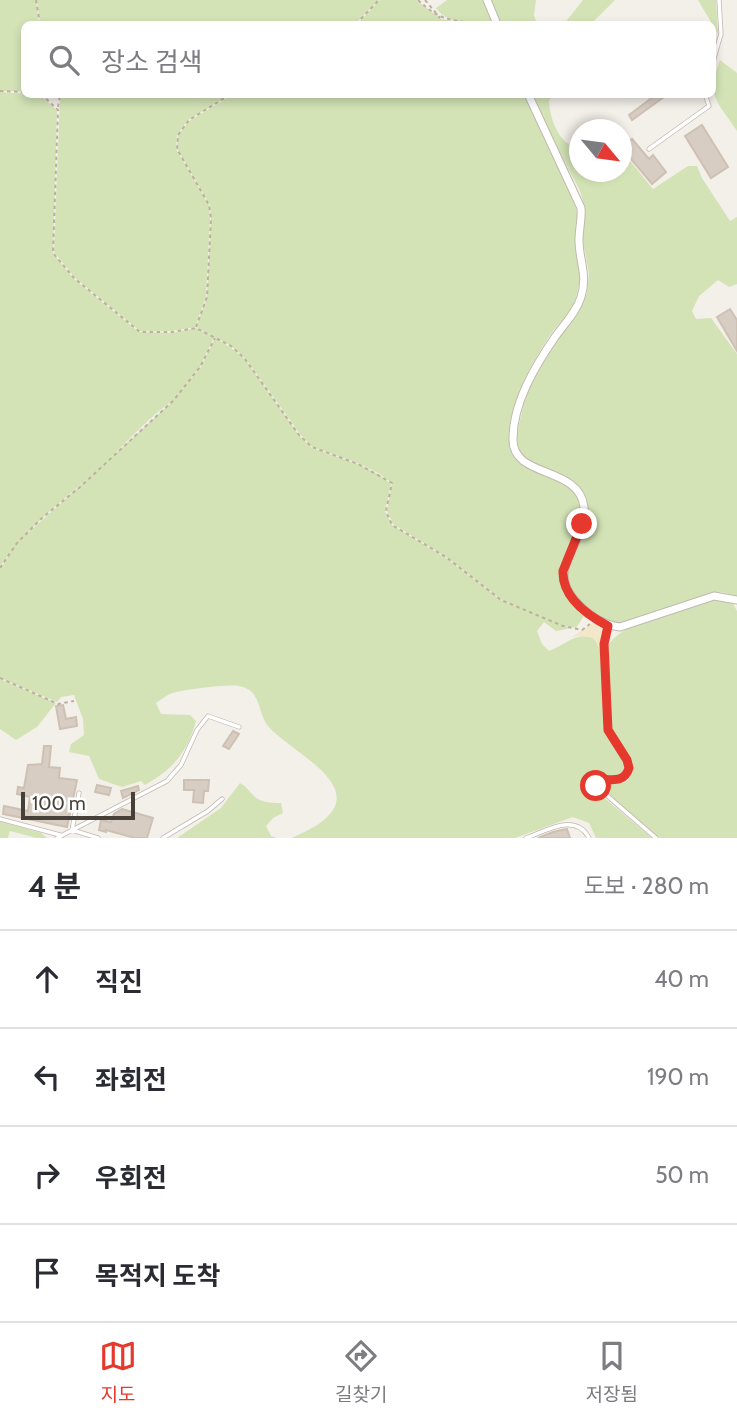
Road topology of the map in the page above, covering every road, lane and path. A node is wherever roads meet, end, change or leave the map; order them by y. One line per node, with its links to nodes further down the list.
1 (37, 0): 8 (path)
2 (379, 0): 9 (path)
3 (418, 0): 7 (path)
4 (425, 0): 7 (path)
5 (487, 0): 11 (street)
6 (719, 0): 12 (lane)
7 (441, 18): 10 (path)
8 (40, 21)
9 (359, 21)
10 (460, 21)
11 (496, 21)
12 (716, 51)
13 (0, 91): 14 (path)
14 (21, 92)
15 (45, 98): 20 (path)
16 (60, 98): 20 (path)
17 (224, 98): 22 (path)
18 (530, 98): 26 (street)
19 (706, 98): 21 (lane)
20 (58, 110): 22 (path)
21 (649, 149)
22 (196, 328): 23 (path)
23 (215, 337): 24 (path); 26 (path)
24 (0, 568)
25 (737, 600): 27 (street)
26 (596, 619): 27 (street)
27 (608, 626): 40 (lane)
28 (0, 678): 29 (path)
29 (74, 701)
30 (239, 727): 34 (lane)
31 (79, 793): 34 (lane)
32 (222, 799): 37 (lane)
33 (0, 820): 35 (lane)
34 (72, 830): 35 (lane); 36 (lane)
35 (60, 837)
36 (98, 838)
37 (163, 838)
38 (526, 838): 39 (lane)
39 (589, 838)
40 (656, 838)

